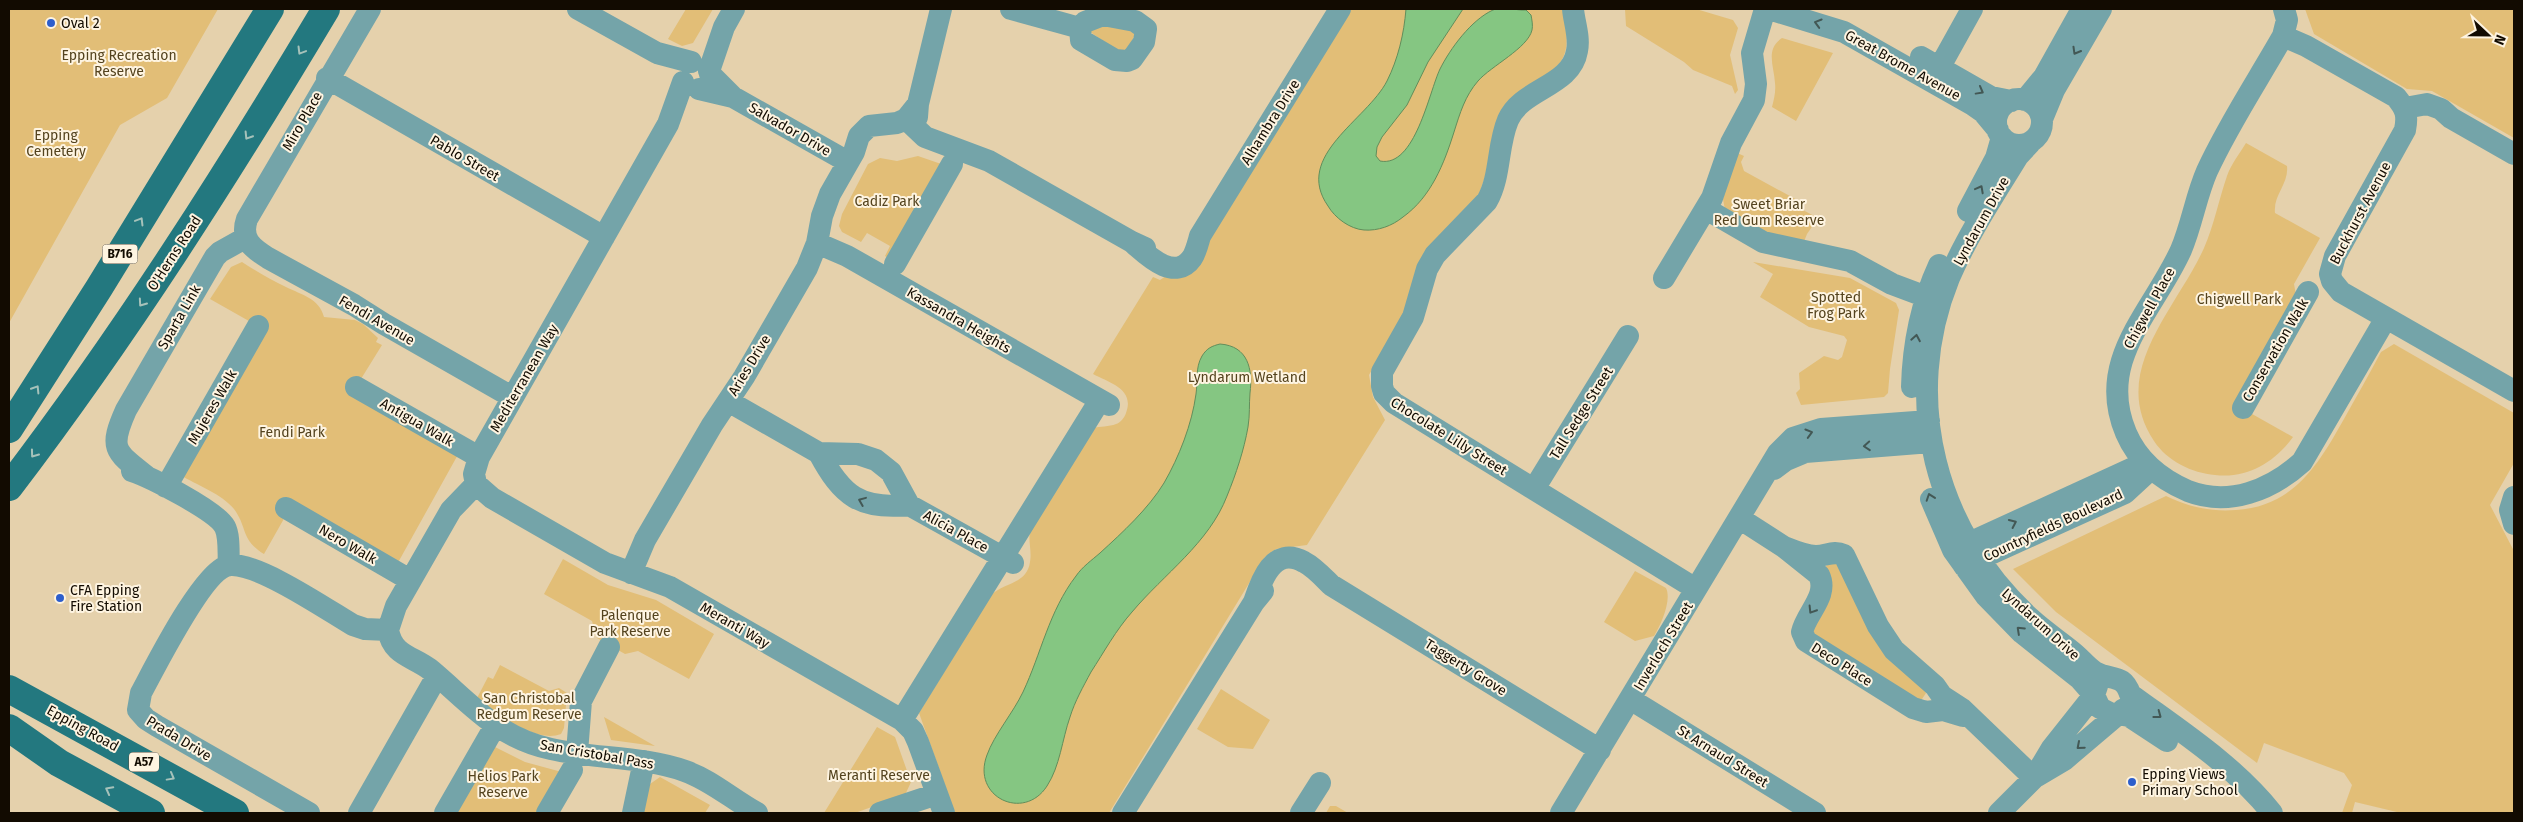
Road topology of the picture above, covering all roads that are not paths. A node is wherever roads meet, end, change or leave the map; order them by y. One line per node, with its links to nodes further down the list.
1 (270, 9): 46 (main road, B716, one-way to 1)
2 (326, 9): 52 (main road, O'Herns Road, one-way to 52)
3 (370, 9): 20 (street, Miro Place)
4 (578, 9): 19 (street, Salvador Drive)
5 (942, 9): 23 (street)
6 (1010, 9): 16 (street)
7 (1340, 9): 23 (street, Alhambra Drive)
8 (1573, 9): 54 (street, Chocolate Lilly Street)
9 (1767, 9): 18 (street, Great Brome Avenue, one-way to 9); 30 (street)
10 (1824, 9): 18 (street, Great Brome Avenue)
11 (1972, 9): 18 (street)
12 (2082, 9): 21 (street)
13 (2100, 9): 24 (street, one-way to 24)
14 (2284, 9): 17 (street, Chigwell Place)
15 (729, 18): 19 (street, Mediterranean Way)
16 (1080, 28)
17 (2283, 36): 22 (street); 50 (street, Chigwell Place)
18 (1936, 75): 21 (street, Great Brome Avenue, one-way to 21); 25 (street, Great Brome Avenue)
19 (696, 76): 28 (street, Salvador Drive); 31 (street, Mediterranean Way)
20 (327, 78): 31 (street, Pablo Street); 32 (street, Miro Place)
21 (2018, 100): 24 (street); 25 (street)
22 (2406, 113): 27 (street); 38 (street, Buckhurst Avenue)
23 (913, 117): 28 (street, Aries Drive)
24 (2042, 119): 26 (street)
25 (2000, 133): 26 (street); 37 (street, Lyndarum Drive, one-way to 25)
26 (2030, 142): 37 (street, Lyndarum Drive)
27 (2514, 154)
28 (850, 157): 33 (street, Aries Drive)
29 (952, 164): 34 (street)
30 (1706, 209): 35 (street); 37 (street)
31 (604, 237): 43 (street, Mediterranean Way)
32 (245, 238): 43 (street, Fendi Avenue); 53 (street, Sparta Link)
33 (817, 243): 44 (street, Aries Drive); 64 (street, Kassandra Heights)
34 (895, 264)
35 (1664, 278)
36 (2308, 292): 45 (street, Conservation Walk)
37 (1934, 300): 47 (street, Lyndarum Drive)
38 (2386, 318): 42 (street, Buckhurst Avenue); 50 (street, Chigwell Place)
39 (258, 326): 53 (street, Mujeres Walk)
40 (1628, 336): 54 (street, Tall Sedge Street)
41 (356, 387): 49 (street, Antigua Walk)
42 (2514, 391)
43 (512, 397): 49 (street, Mediterranean Way)
44 (728, 401): 48 (street, Alicia Place); 65 (street, Aries Drive)
45 (2243, 408)
46 (9, 429)
47 (1922, 432): 58 (street, Inverloch Street); 62 (street, Lyndarum Drive)
48 (819, 453): 56 (street, Alicia Place, one-way to 48); 56 (street, Alicia Place)
49 (479, 457): 51 (street, Mediterranean Way)
50 (2148, 466): 62 (street, Countryfields Boulevard)
51 (476, 484): 65 (street, Meranti Way); 67 (street)
52 (9, 487)
53 (166, 487): 63 (street, Sparta Link)
54 (1534, 489): 68 (street, Chocolate Lilly Street)
55 (2514, 497): 59 (street)
56 (909, 505): 64 (street, Alicia Place)
57 (286, 508): 67 (street, Nero Walk)
58 (1739, 518): 60 (street); 68 (street, Inverloch Street)
59 (2514, 524)
60 (1784, 547): 61 (street); 66 (street)
61 (1838, 552): 66 (street, Deco Place); 72 (street, Deco Place)
62 (1966, 555): 73 (street, Lyndarum Drive)
63 (229, 559): 69 (street); 92 (street, Prada Drive)
64 (1008, 560): 79 (street, Kassandra Heights)
65 (631, 573): 79 (street, Meranti Way)
66 (1821, 577): 77 (street, Deco Place, one-way to 77)
67 (410, 580): 69 (street)
68 (1696, 589): 76 (street, Inverloch Street)
69 (388, 630): 71 (street, San Cristobal Pass)
70 (609, 647): 85 (street)
71 (438, 676): 81 (street, San Cristobal Pass); 93 (street)
72 (1930, 680): 77 (street); 80 (street, Deco Place)
73 (2101, 686): 75 (street, Lyndarum Drive); 78 (street, Lyndarum Drive); 86 (street)
74 (9, 688): 91 (main road, Epping Road / A57, one-way to 91)
75 (2130, 694): 78 (street); 105 (street, Lyndarum Drive, one-way to 105)
76 (1630, 699): 83 (street, Inverloch Street); 89 (street, St Arnaud Street)
77 (1913, 708): 80 (street, Deco Place)
78 (2116, 713): 86 (street, one-way to 86); 104 (street, Lyndarum Drive)
79 (902, 720): 88 (street, Meranti Way)
80 (1971, 720): 86 (street, Deco Place)
81 (495, 726): 85 (street, San Cristobal Pass); 94 (street)
82 (9, 728): 90 (main road, one-way to 82)
83 (1600, 750): 99 (street, Taggerty Grove); 101 (street, Inverloch Street)
84 (644, 761): 85 (street, San Cristobal Pass); 96 (street); 97 (street, San Cristobal Pass)
85 (574, 762): 95 (street)
86 (2034, 778): 103 (street)
87 (1320, 783): 100 (street)
88 (940, 804): 98 (street)
89 (1785, 806): 102 (street, St Arnaud Street)
90 (151, 813)
91 (235, 813)
92 (310, 813)
93 (359, 813)
94 (445, 813)
95 (547, 813)
96 (633, 813)
97 (757, 813)
98 (880, 813)
99 (1123, 813)
100 (1301, 813)
101 (1561, 813)
102 (1815, 813)
103 (2000, 813)
104 (2252, 813)
105 (2272, 813)

